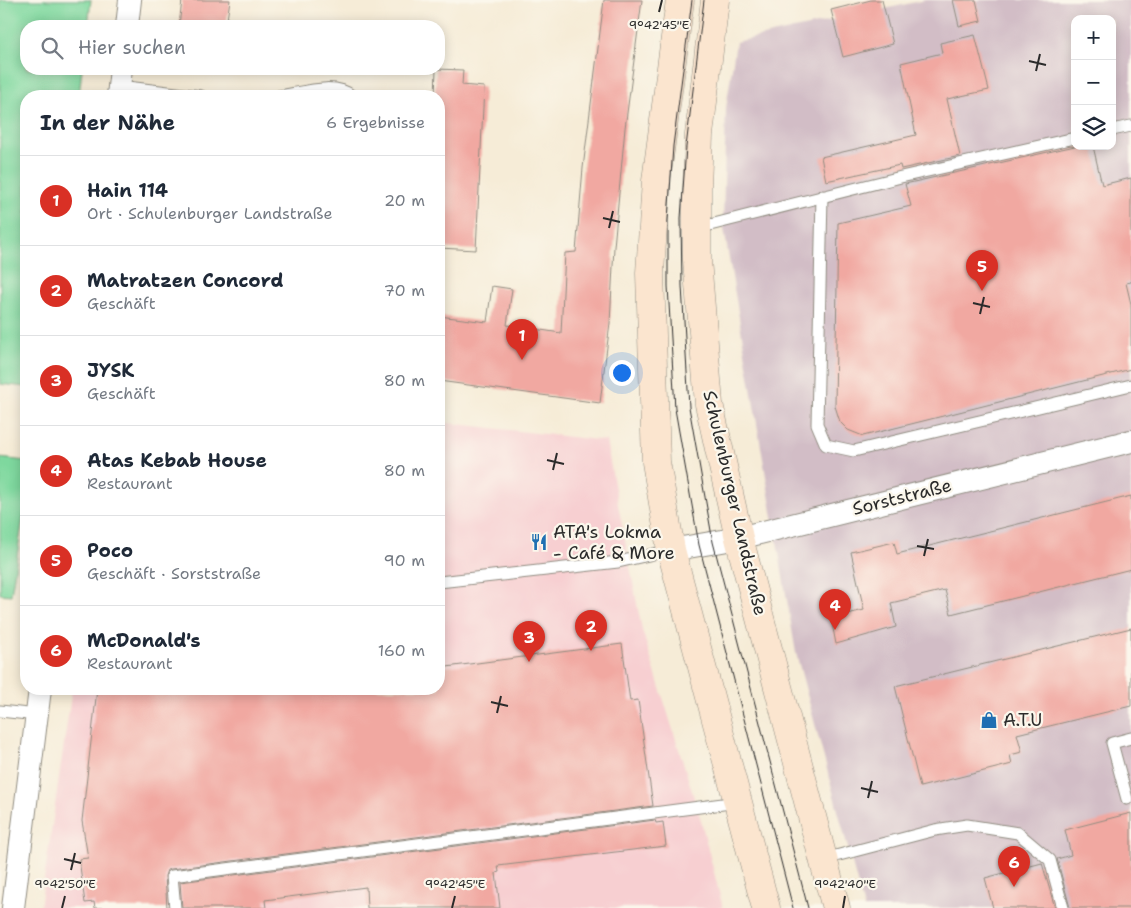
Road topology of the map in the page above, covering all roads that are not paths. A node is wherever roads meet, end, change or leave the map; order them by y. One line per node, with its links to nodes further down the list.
1 (130, 0): 4 (street)
2 (680, 0): 15 (main road)
3 (715, 0): 11 (main road, Schulenburger Landstraße)
4 (128, 20)
5 (119, 84): 6 (lane)
6 (160, 90)
7 (318, 90): 8 (lane)
8 (344, 90)
9 (1071, 139): 10 (lane)
10 (822, 196): 11 (lane); 12 (lane)
11 (698, 228): 14 (main road, Schulenburger Landstraße)
12 (1131, 385)
13 (1131, 441): 14 (street, Sorststraße)
14 (739, 538): 15 (street, Sorststraße); 23 (main road, Schulenburger Landstraße)
15 (671, 550): 16 (lane); 22 (main road)
16 (445, 581)
17 (39, 695): 19 (street)
18 (0, 711): 19 (lane)
19 (37, 715): 24 (street)
20 (1131, 738): 21 (lane)
21 (1127, 799)
22 (738, 802): 25 (lane); 26 (main road)
23 (824, 859): 27 (main road, Schulenburger Landstraße); 28 (lane)
24 (13, 908)
25 (175, 908)
26 (766, 908)
27 (836, 908)
28 (1063, 908)

